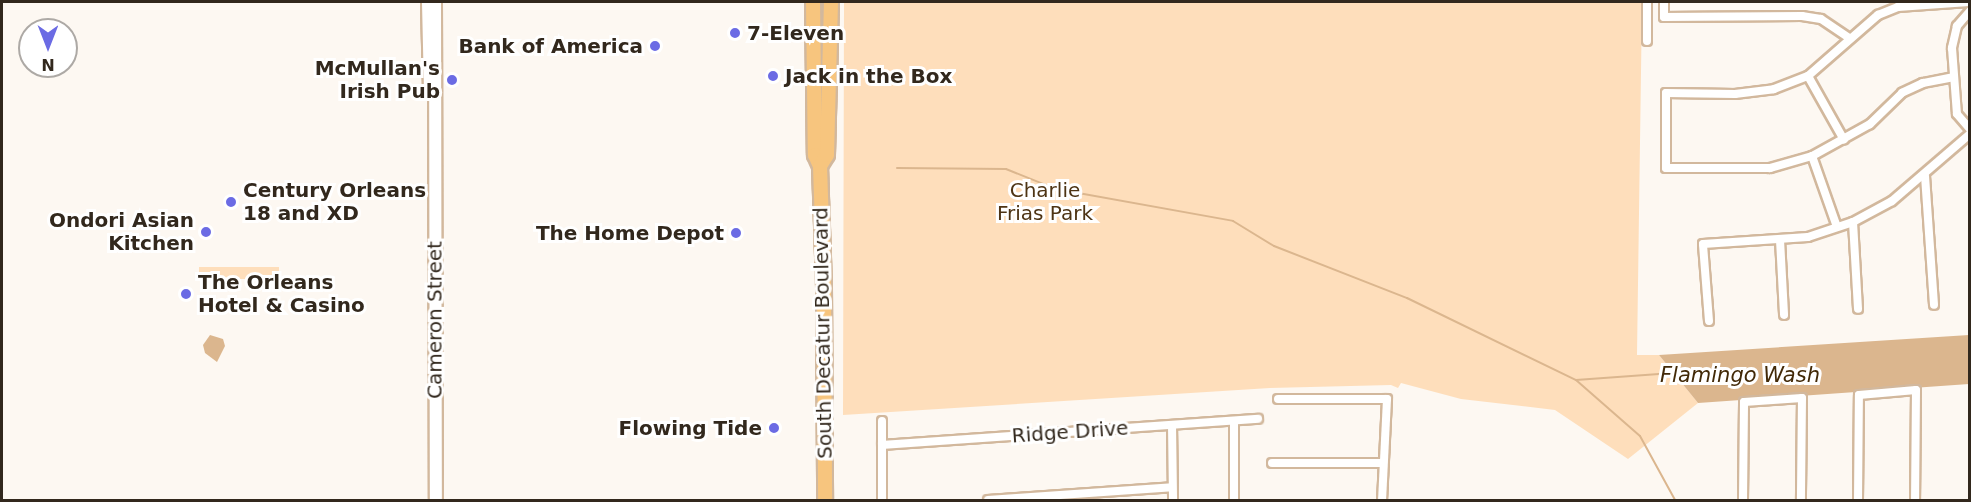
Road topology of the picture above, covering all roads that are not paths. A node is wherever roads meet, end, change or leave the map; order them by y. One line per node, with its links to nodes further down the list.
1 (428, 2): 14 (street, Cameron Street)
2 (435, 2): 14 (street, Cameron Street)
3 (813, 2): 18 (main road, South Decatur Boulevard)
4 (831, 2): 18 (main road, South Decatur Boulevard)
5 (1647, 2): 11 (street)
6 (1664, 2): 10 (street)
7 (1969, 2): 8 (street)
8 (1938, 3): 10 (street)
9 (1970, 11): 13 (street)
10 (1849, 38): 12 (street)
11 (1647, 41)
12 (1808, 76): 16 (street); 17 (street)
13 (1954, 77): 15 (street); 16 (street)
14 (433, 103): 38 (street, Cameron Street)
15 (1970, 131): 19 (street)
16 (1844, 140): 17 (street)
17 (1812, 156): 21 (street)
18 (820, 166): 39 (main road, South Decatur Boulevard)
19 (1925, 176): 20 (street); 23 (street)
20 (1852, 222): 21 (street); 24 (street)
21 (1838, 227): 22 (street)
22 (1780, 240): 25 (street); 26 (street)
23 (1934, 305)
24 (1858, 309)
25 (1784, 315)
26 (1709, 321)
27 (1278, 399): 34 (street)
28 (1258, 419): 30 (street, Ridge Drive)
29 (882, 421): 32 (street)
30 (1234, 421): 31 (street, Ridge Drive); 44 (street)
31 (1172, 424): 32 (street, Ridge Drive); 35 (street)
32 (882, 446): 40 (street)
33 (1272, 463): 34 (street)
34 (1382, 463): 45 (street)
35 (1173, 487): 36 (street); 43 (street)
36 (1116, 491): 37 (street); 42 (street)
37 (1061, 498): 41 (street)
38 (436, 501)
39 (825, 501)
40 (882, 501)
41 (988, 501)
42 (1116, 501)
43 (1173, 501)
44 (1234, 501)
45 (1382, 501)
46 (1743, 501): 47 (street)
47 (1801, 501)
48 (1858, 501): 49 (street)
49 (1915, 501)

